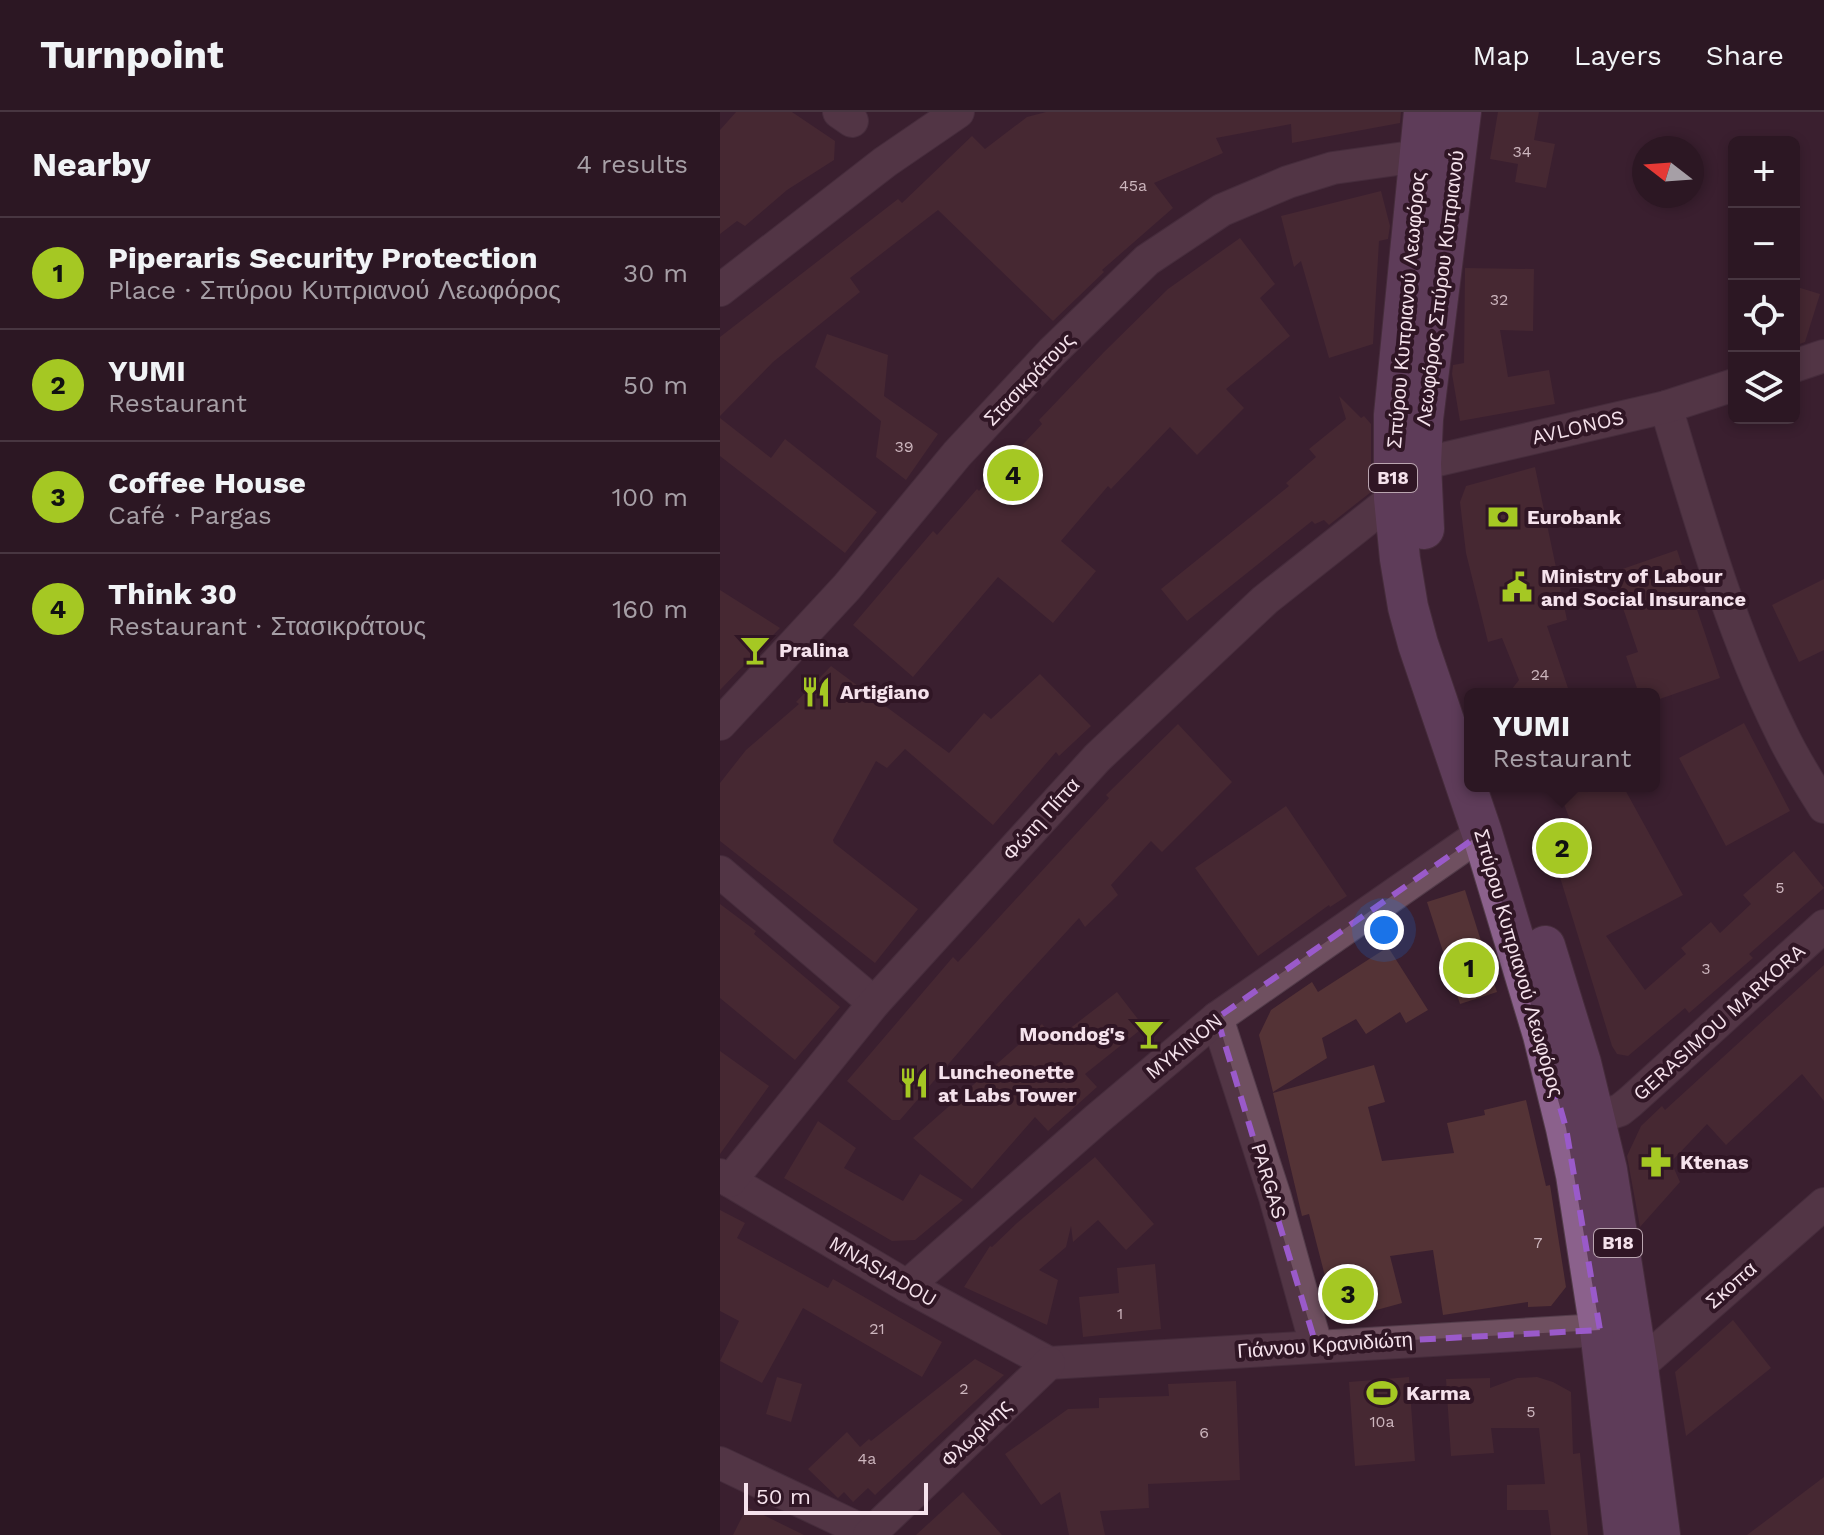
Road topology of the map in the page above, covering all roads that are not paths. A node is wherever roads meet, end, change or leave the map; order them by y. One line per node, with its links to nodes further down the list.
1 (958, 112): 5 (street)
2 (1424, 112): 4 (main road, Σπύρου Κυπριανού Λεωφόρος / B18)
3 (1461, 112): 10 (main road, Λεωφόρος Σπύρου Κυπριανού / B18)
4 (1419, 156): 11 (main road, Σπύρου Κυπριανού Λεωφόρος / B18); 13 (street, Στασικράτους)
5 (727, 274)
6 (1824, 356): 7 (street)
7 (1800, 364)
8 (1728, 387): 9 (street, AVLONOS)
9 (1666, 407): 10 (street, AVLONOS); 17 (street)
10 (1421, 464): 12 (main road, Σπύρου Κυπριανού Λεωφόρος / B18)
11 (1394, 498): 14 (main road, Σπύρου Κυπριανού Λεωφόρος / B18); 21 (street, Φώτη Πίττα)
12 (1464, 702)
13 (720, 724)
14 (1464, 780)
15 (1468, 792): 18 (main road, Σπύρου Κυπριανού Λεωφόρος / B18)
16 (1495, 792): 23 (main road, Σπύρου Κυπριανού Λεωφόρος / B18)
17 (1824, 807)
18 (1482, 833): 22 (street, MYKINON); 23 (main road, Σπύρου Κυπριανού Λεωφόρος / B18)
19 (720, 872): 21 (street)
20 (1824, 926): 23 (street, GERASIMOU MARKORA)
21 (874, 1003): 24 (street, Φώτη Πίττα)
22 (1217, 1018): 26 (street, MYKINON); 28 (street, PARGAS)
23 (1581, 1124): 27 (main road, Σπύρου Κυπριανού Λεωφόρος / B18); 30 (main road, Σπύρου Κυπριανού Λεωφόρος / B18)
24 (725, 1178): 26 (street, MNASIADOU)
25 (1824, 1204): 30 (street, Σκοπα)
26 (907, 1286): 29 (street, MNASIADOU)
27 (1600, 1330): 28 (street, Γιάννου Κρανιδιώτη); 34 (main road, Σπύρου Κυπριανού Λεωφόρος / B18)
28 (1316, 1345): 29 (street, Γιάννου Κρανιδιώτη)
29 (1049, 1363): 33 (street, Φλωρίνης)
30 (1638, 1367): 32 (main road, Σπύρου Κυπριανού Λεωφόρος / B18)
31 (720, 1463): 33 (street)
32 (1654, 1483): 35 (main road, Σπύρου Κυπριανού Λεωφόρος / B18); 36 (street)
33 (870, 1534)
34 (1624, 1535)
35 (1660, 1535)
36 (1675, 1535)

